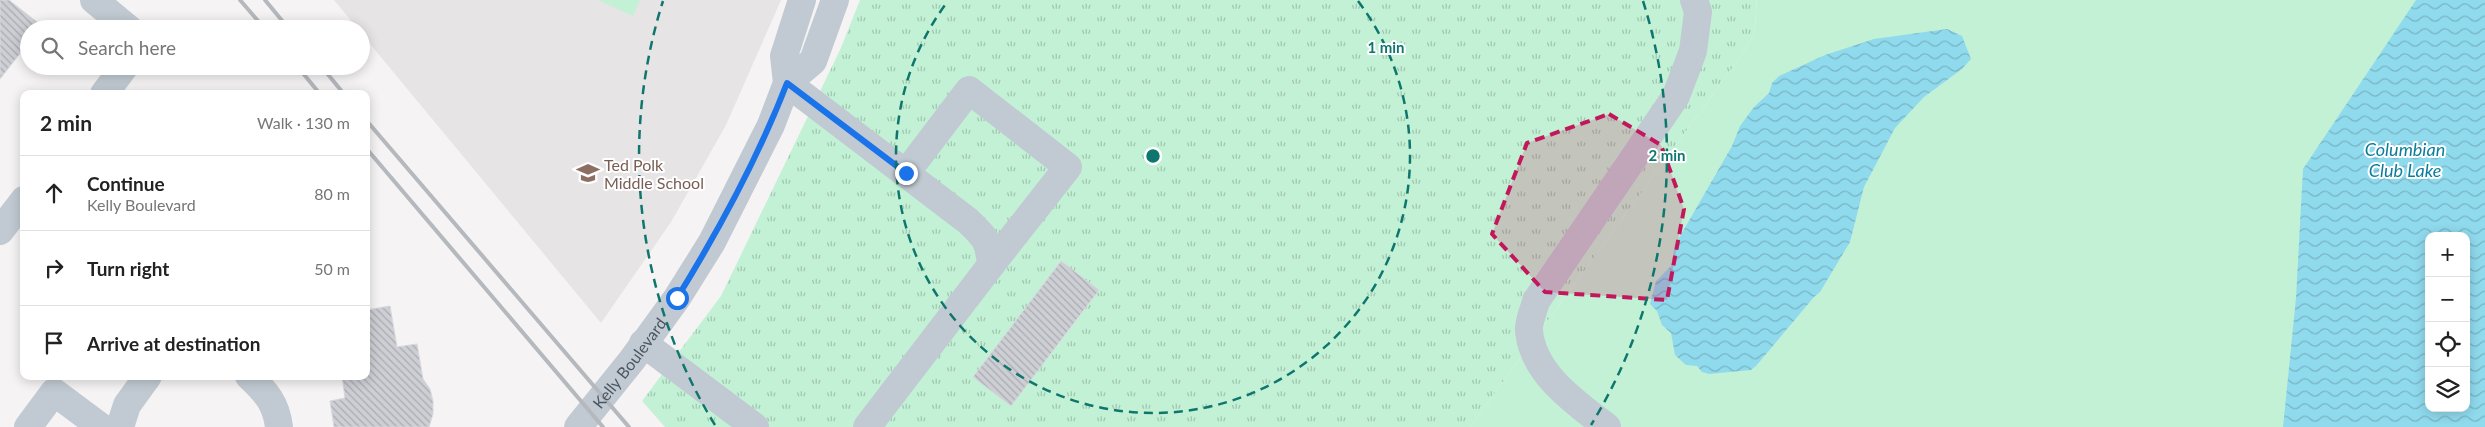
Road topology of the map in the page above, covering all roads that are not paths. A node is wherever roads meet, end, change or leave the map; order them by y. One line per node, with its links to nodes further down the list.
1 (94, 0): 5 (street)
2 (802, 0): 7 (street, Kelly Boulevard)
3 (835, 0): 7 (street, Kelly Boulevard)
4 (1694, 0): 16 (street)
5 (118, 20)
6 (118, 75): 8 (street)
7 (787, 83): 9 (street); 13 (street, Kelly Boulevard)
8 (107, 90)
9 (906, 173): 12 (street); 12 (street)
10 (20, 205): 11 (street)
11 (0, 231)
12 (990, 265): 23 (street)
13 (644, 343): 21 (street, Kelly Boulevard); 22 (street)
14 (145, 380): 19 (street)
15 (253, 380): 20 (street)
16 (1592, 422)
17 (28, 427): 18 (street)
18 (101, 427)
19 (120, 427)
20 (279, 427)
21 (578, 427)
22 (755, 427)
23 (867, 427)

